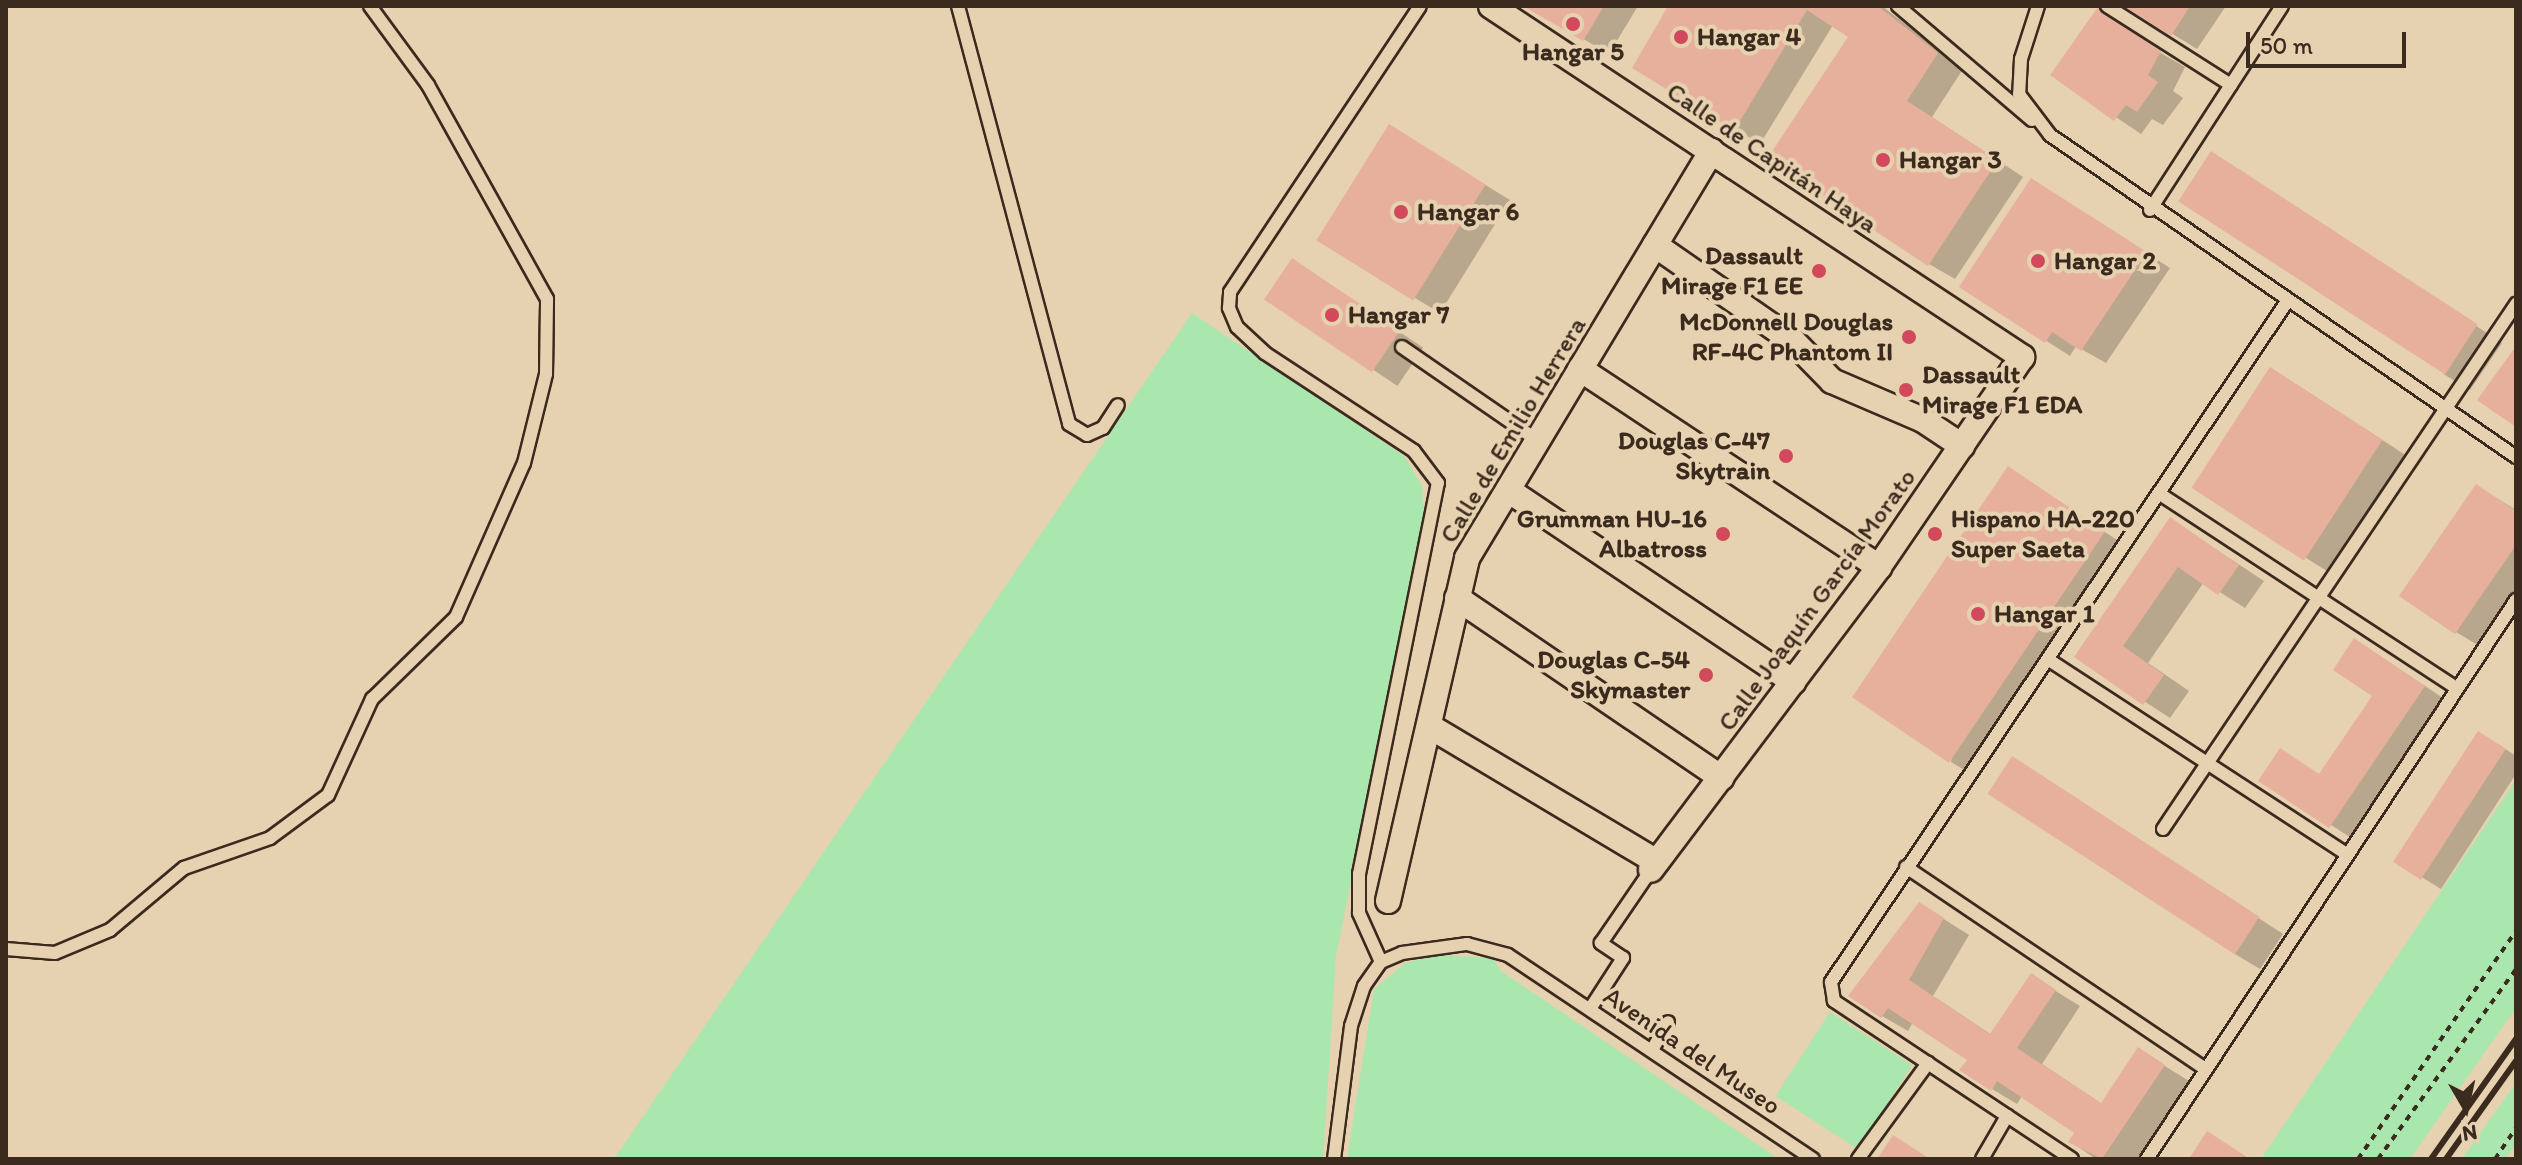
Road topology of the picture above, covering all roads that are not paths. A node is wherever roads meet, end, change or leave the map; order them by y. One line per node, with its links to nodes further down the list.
1 (370, 6): 41 (lane)
2 (958, 6): 19 (lane)
3 (1420, 6): 42 (lane)
4 (1491, 6): 11 (street, Calle de Capitán Haya)
5 (1898, 6): 10 (lane)
6 (2038, 6): 10 (lane)
7 (2107, 6): 9 (lane)
8 (2282, 6): 9 (lane)
9 (2231, 85): 12 (lane)
10 (2050, 135): 12 (lane)
11 (1712, 151): 13 (street, Calle de Emilio Herrera); 17 (street, Calle de Capitán Haya)
12 (2150, 210): 14 (lane)
13 (1655, 245): 18 (street, Calle de Emilio Herrera); 22 (street)
14 (2286, 303): 20 (lane); 25 (lane)
15 (2516, 304): 20 (lane)
16 (1402, 347): 21 (lane)
17 (2022, 357): 22 (street, Calle Joaquín García Morato)
18 (1580, 369): 21 (street, Calle de Emilio Herrera); 26 (street)
19 (1118, 405)
20 (2444, 408): 23 (lane); 27 (lane)
21 (1537, 440): 24 (street, Calle de Emilio Herrera)
22 (1962, 446): 26 (street, Calle Joaquín García Morato)
23 (2516, 457)
24 (1508, 490): 28 (street, Calle de Emilio Herrera); 31 (street)
25 (2160, 494): 27 (lane); 30 (lane)
26 (1879, 567): 31 (street, Calle Joaquín García Morato)
27 (2317, 596): 32 (lane); 34 (lane)
28 (1457, 598): 33 (street, Calle de Emilio Herrera); 35 (street)
29 (2516, 600): 32 (lane)
30 (2049, 660): 34 (lane); 39 (lane)
31 (1794, 682): 35 (street, Calle Joaquín García Morato)
32 (2457, 688): 37 (lane)
33 (1429, 726): 38 (street); 40 (street, Calle de Emilio Herrera)
34 (2207, 762): 36 (lane); 37 (lane)
35 (1722, 778): 38 (street, Calle Joaquín García Morato)
36 (2163, 829)
37 (2347, 854): 47 (lane)
38 (1654, 866): 43 (lane)
39 (1906, 867): 46 (lane); 47 (lane)
40 (1388, 901)
41 (6, 949)
42 (1381, 962): 43 (lane, Avenida del Museo); 49 (lane)
43 (1590, 1009): 45 (lane, Avenida del Museo)
44 (1668, 1022): 45 (lane)
45 (1652, 1050): 50 (lane, Avenida del Museo)
46 (1928, 1063): 48 (lane); 51 (lane)
47 (2205, 1069): 54 (lane)
48 (2007, 1116): 52 (lane); 53 (lane)
49 (1334, 1159)
50 (1813, 1159)
51 (1858, 1159)
52 (1982, 1159)
53 (2072, 1159)
54 (2147, 1159)

